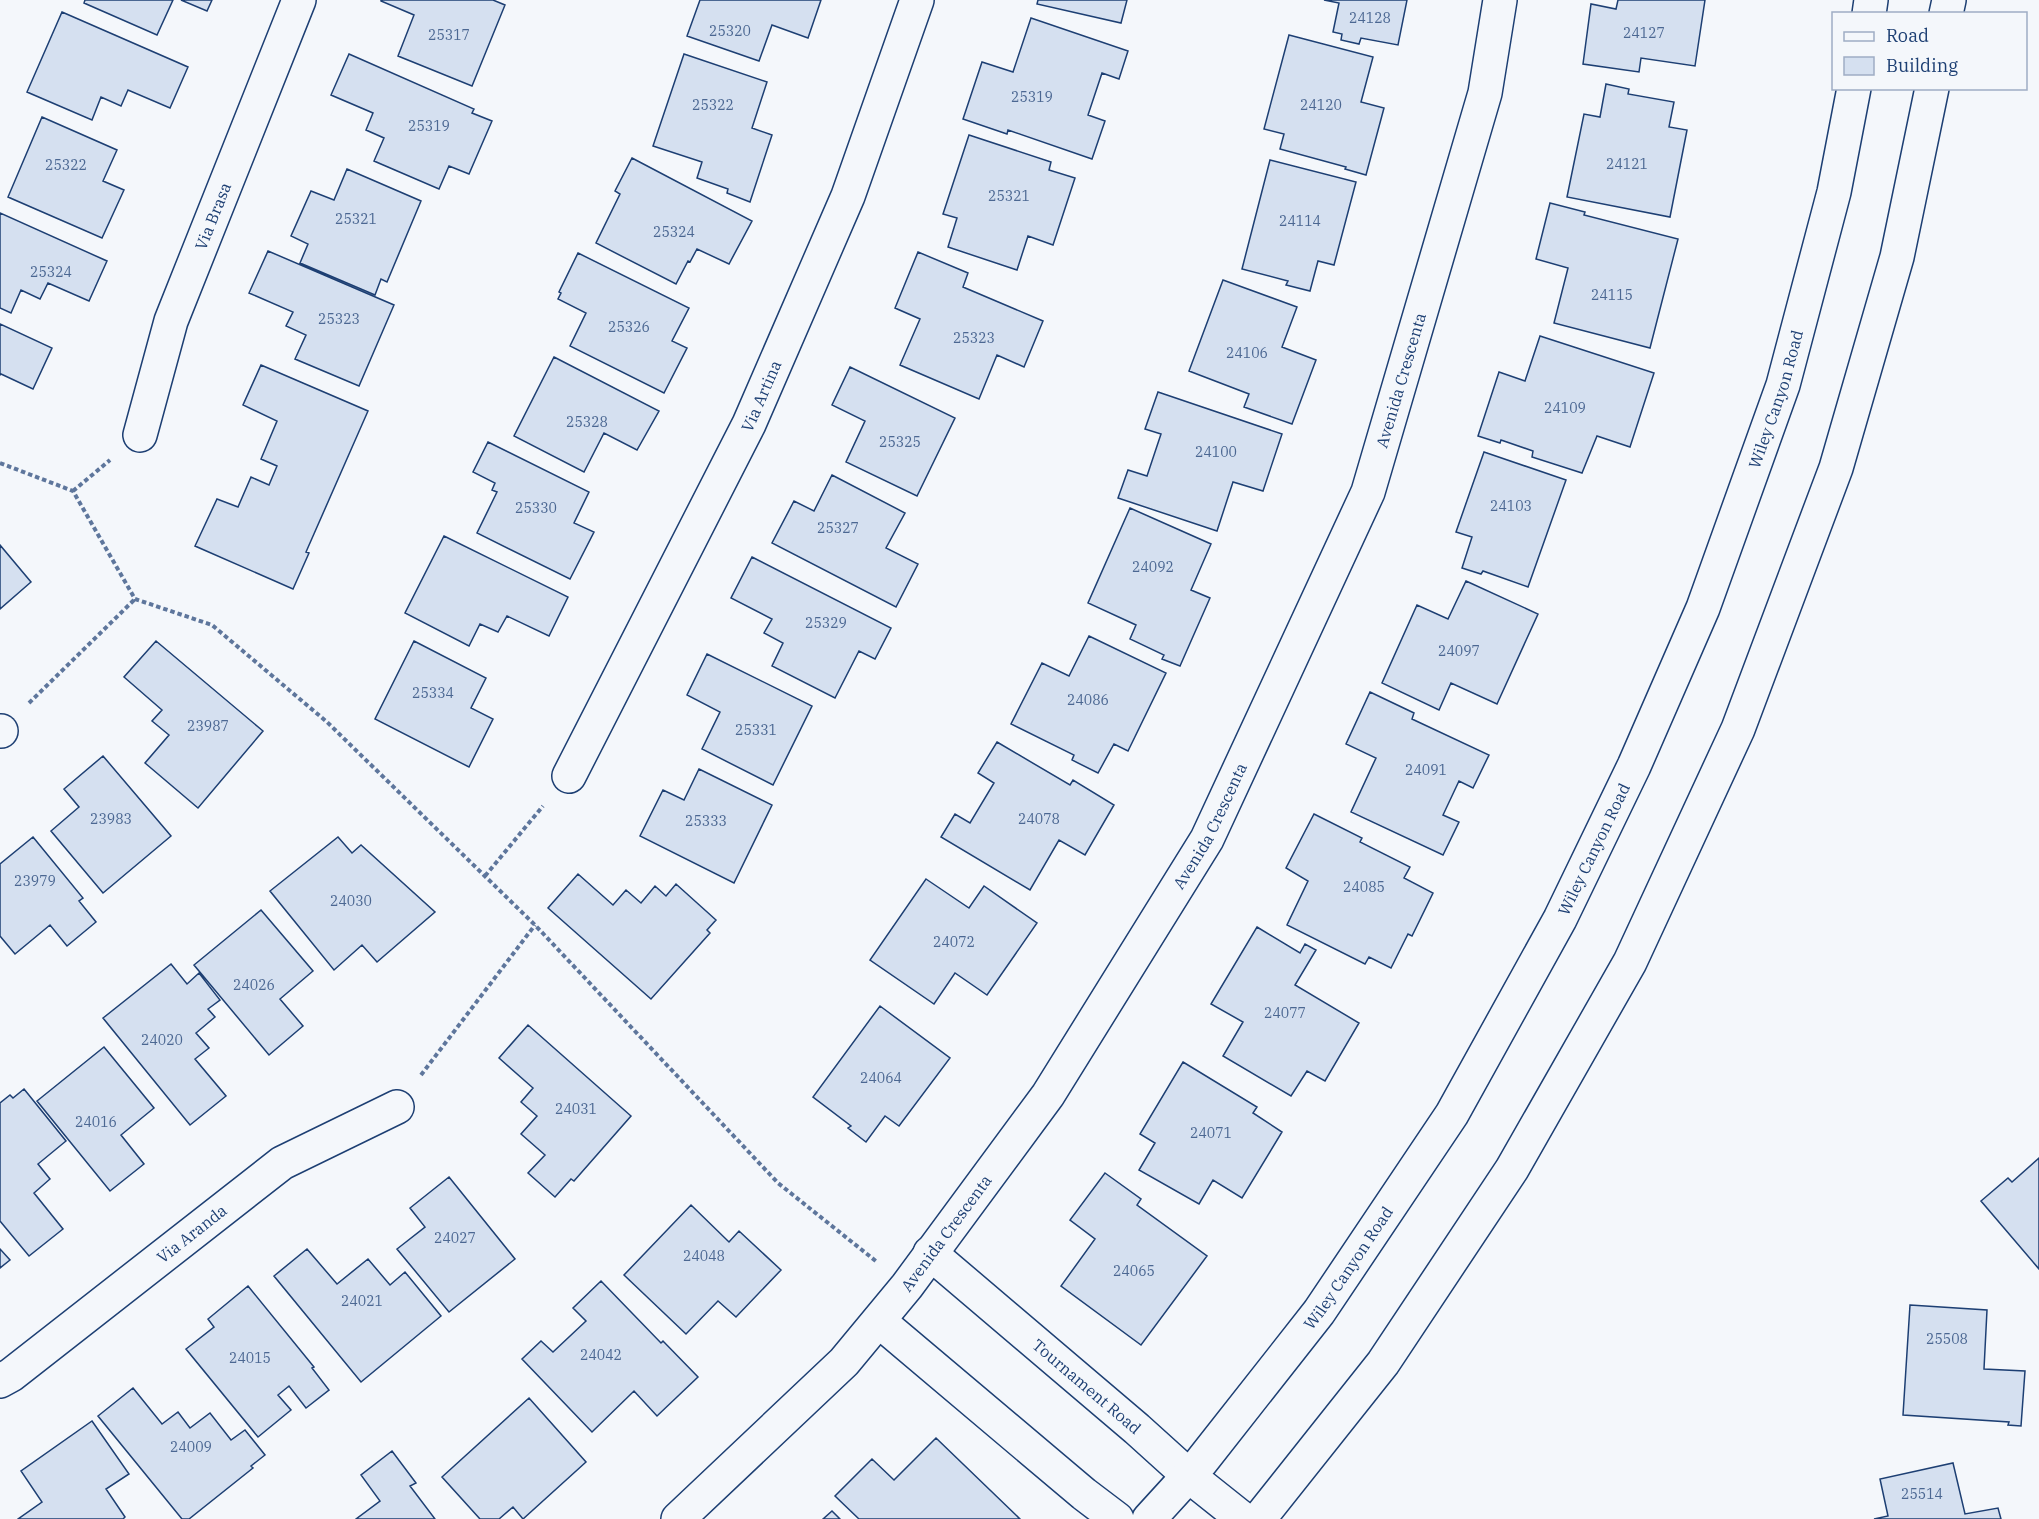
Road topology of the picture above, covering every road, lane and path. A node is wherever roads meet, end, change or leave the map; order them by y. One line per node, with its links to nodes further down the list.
1 (299, 0): 6 (street, Via Brasa)
2 (916, 0): 11 (street, Via Artina)
3 (1500, 0): 15 (street, Avenida Crescenta)
4 (1854, 90): 19 (street, Wiley Canyon Road)
5 (1932, 90): 24 (street)
6 (140, 435): 8 (path)
7 (0, 463): 8 (path)
8 (72, 491): 9 (path)
9 (135, 598): 10 (path); 12 (path)
10 (0, 731)
11 (569, 776): 12 (path)
12 (484, 877): 13 (path)
13 (535, 925): 14 (path); 16 (path)
14 (397, 1107): 18 (street, Via Aranda)
15 (930, 1253): 16 (street, Avenida Crescenta); 19 (street, Tournament Road)
16 (907, 1286): 17 (street, Avenida Crescenta)
17 (879, 1321): 20 (street, Avenida Crescenta); 21 (street)
18 (0, 1381)
19 (1189, 1476): 22 (street, Wiley Canyon Road); 23 (street, Tournament Road)
20 (678, 1519)
21 (1117, 1519)
22 (1149, 1519)
23 (1243, 1519)
24 (1259, 1519)

